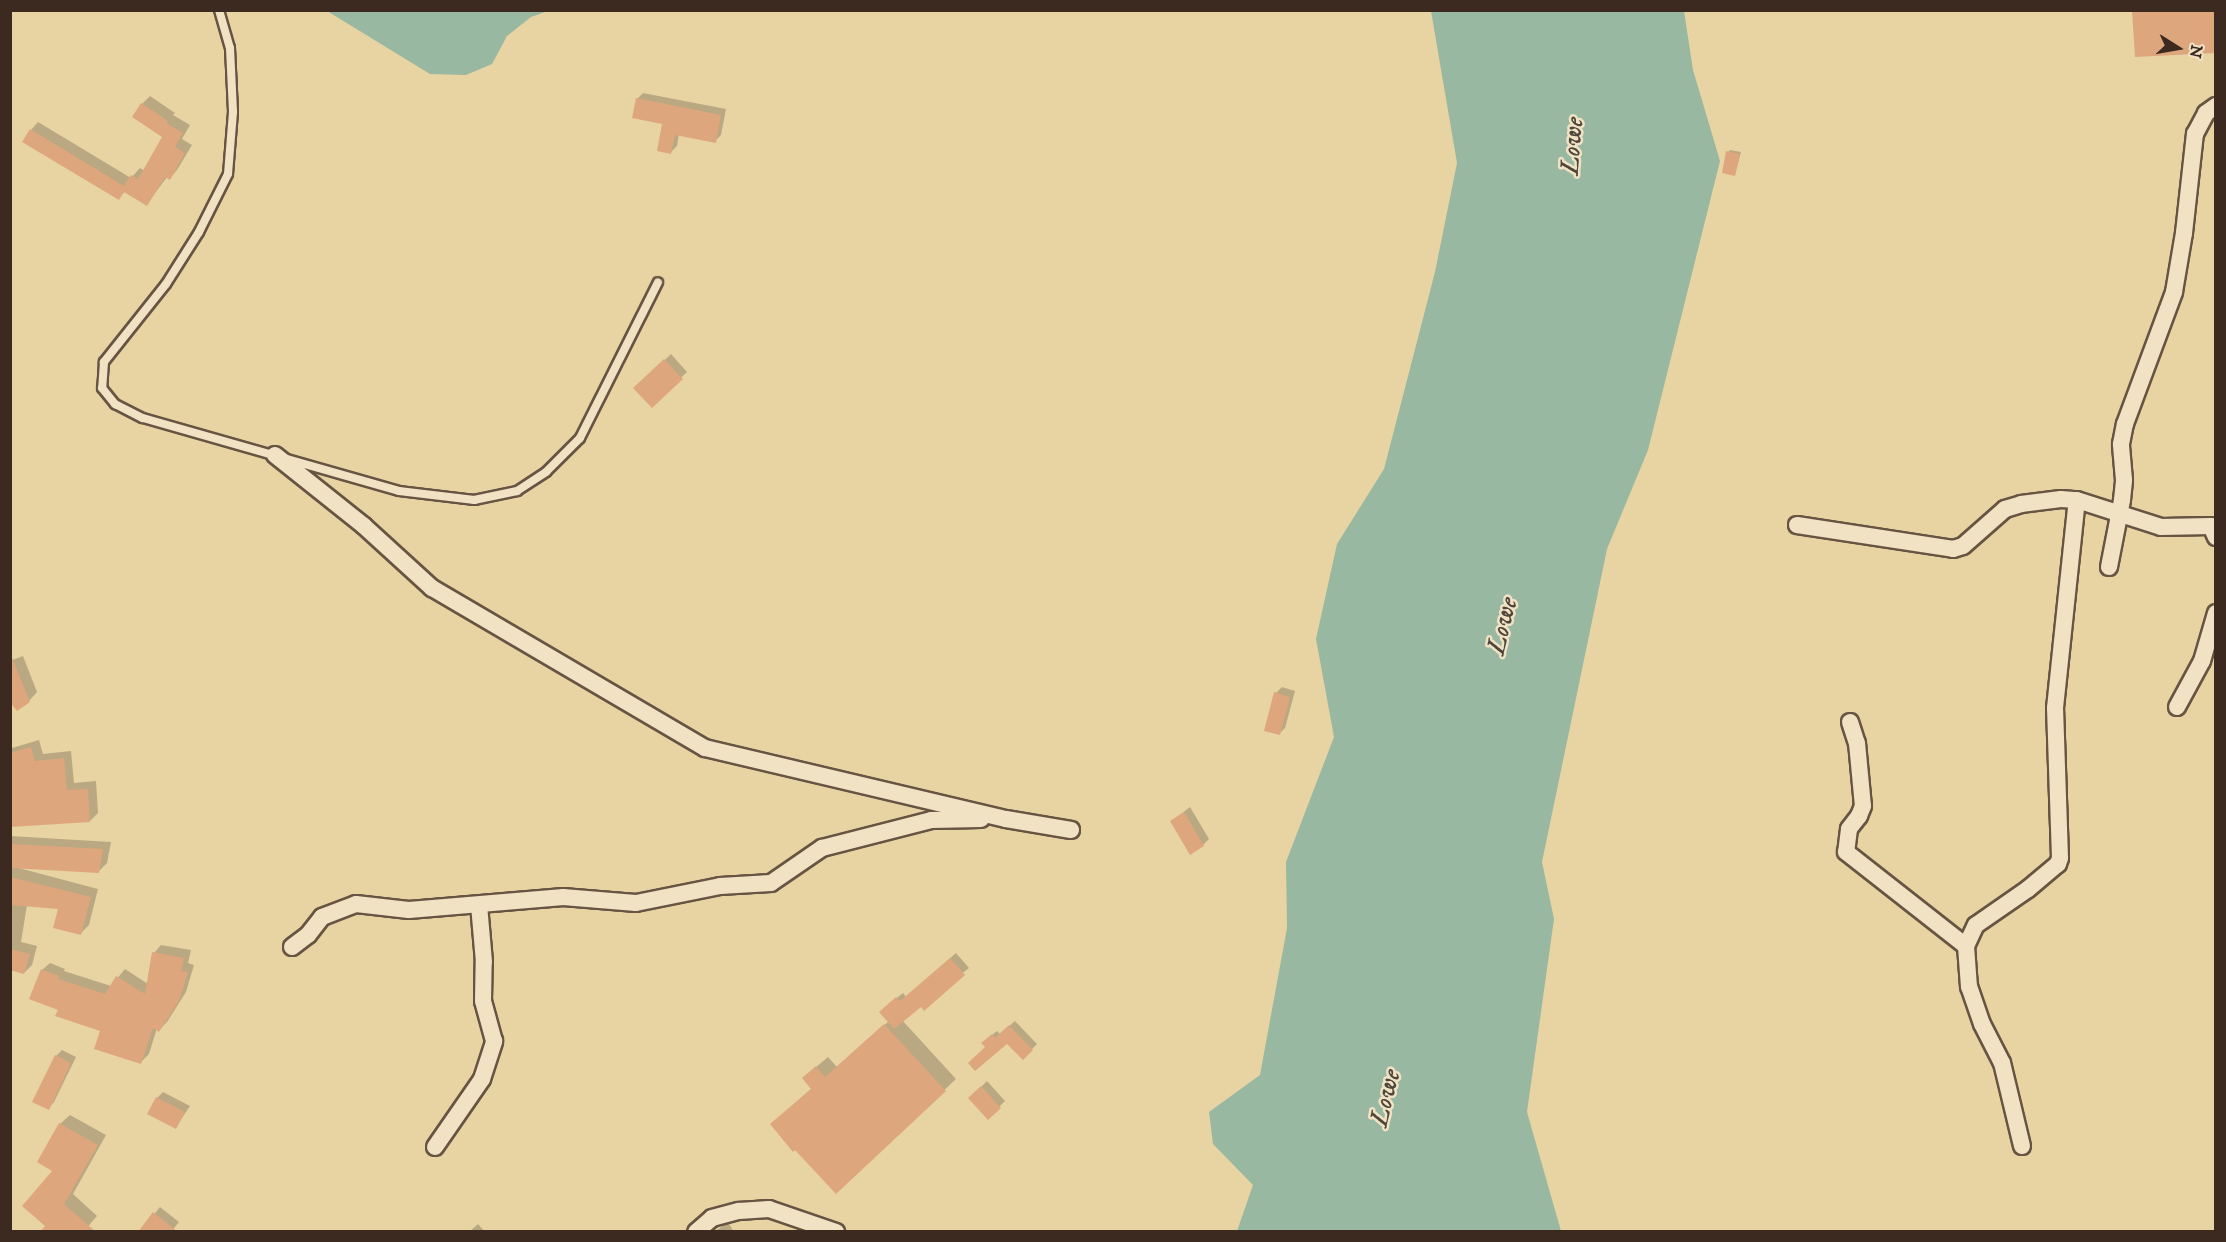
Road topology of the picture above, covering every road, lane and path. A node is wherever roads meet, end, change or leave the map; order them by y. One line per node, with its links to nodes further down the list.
1 (219, 10): 4 (lane)
2 (2216, 106): 6 (street)
3 (658, 282): 4 (lane)
4 (275, 455): 13 (street)
5 (2077, 500): 6 (street); 7 (street); 16 (street)
6 (2120, 516): 8 (street); 9 (street)
7 (1797, 525)
8 (2216, 537)
9 (2109, 567)
10 (2216, 613): 11 (street)
11 (2177, 707)
12 (1850, 722): 16 (street)
13 (1006, 819): 14 (street); 15 (street)
14 (1071, 830)
15 (479, 905): 17 (street); 19 (street)
16 (1966, 946): 18 (street)
17 (292, 947)
18 (2022, 1146)
19 (435, 1147)
20 (696, 1232): 21 (street)
21 (836, 1232)

